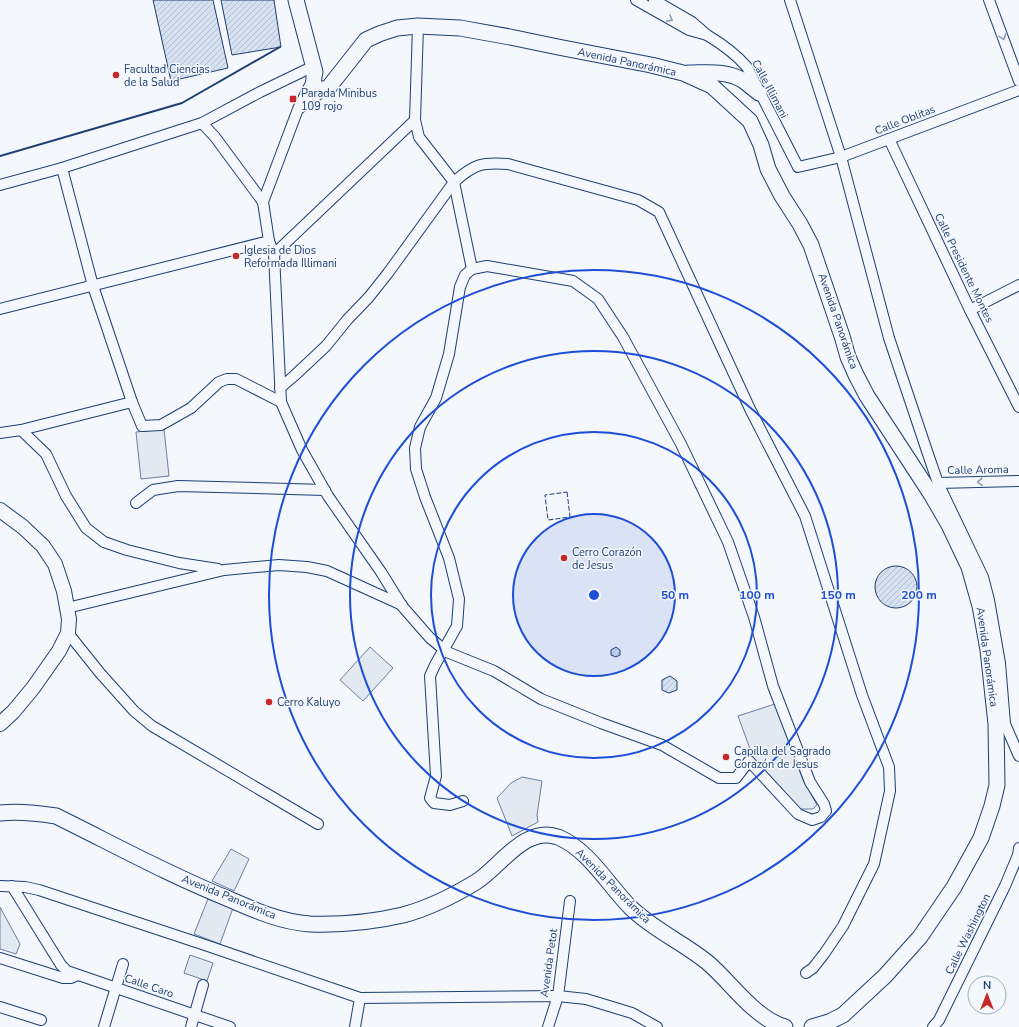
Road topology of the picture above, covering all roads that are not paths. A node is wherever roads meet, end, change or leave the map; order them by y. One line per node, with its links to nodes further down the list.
1 (296, 0): 8 (main road)
2 (636, 0): 7 (street, Calle Illimani, one-way to 7)
3 (654, 0): 7 (street, Calle Illimani)
4 (790, 0): 18 (street)
5 (989, 0): 10 (street, one-way to 10)
6 (418, 26): 9 (main road, Avenida Panorámica); 11 (main road, Avenida Panorámica); 15 (street)
7 (707, 35): 13 (street, Calle Illimani)
8 (313, 73): 11 (main road); 14 (street); 16 (street)
9 (712, 79): 13 (main road, Avenida Panorámica); 42 (main road, Avenida Panorámica)
10 (1019, 81)
11 (329, 87): 14 (street)
12 (1019, 90): 17 (street, Calle Oblitas)
13 (759, 93): 19 (street, Calle Illimani)
14 (298, 109): 23 (street)
15 (415, 120): 21 (street); 25 (street)
16 (202, 123): 20 (street); 23 (street)
17 (890, 139): 18 (street, Calle Oblitas); 30 (street, Calle Presidente Montes)
18 (841, 156): 19 (street, Calle Oblitas); 38 (street)
19 (798, 167)
20 (62, 168): 22 (street); 28 (street)
21 (454, 182): 26 (street); 31 (street); 60 (street)
22 (0, 185)
23 (263, 202): 24 (street)
24 (269, 241): 25 (street); 28 (street)
25 (274, 254): 31 (street)
26 (472, 269): 47 (street); 47 (street)
27 (1019, 285): 30 (street)
28 (93, 286): 29 (street); 32 (street)
29 (0, 309)
30 (970, 310): 34 (street, Calle Presidente Montes)
31 (280, 388): 33 (street)
32 (132, 402): 33 (street); 35 (street)
33 (280, 402): 39 (street)
34 (1019, 407)
35 (21, 430): 36 (street); 43 (street)
36 (0, 433)
37 (1019, 481): 38 (street, Calle Aroma, one-way to 38)
38 (938, 483): 42 (street)
39 (325, 490): 40 (street); 44 (street)
40 (136, 503)
41 (0, 510): 45 (street)
42 (973, 565): 49 (main road, Avenida Panorámica); 49 (street)
43 (224, 570): 44 (street); 45 (street)
44 (402, 606): 47 (street)
45 (66, 608): 46 (street)
46 (68, 633): 48 (street); 53 (street)
47 (443, 650): 51 (street)
48 (0, 724)
49 (1001, 724): 50 (street); 76 (main road, Avenida Panorámica)
50 (1019, 756)
51 (463, 801)
52 (0, 813): 75 (main road, Avenida Panorámica)
53 (318, 824)
54 (1019, 848): 77 (street, Calle Washington)
55 (0, 886): 56 (street)
56 (12, 886): 61 (street, Calle Caro); 65 (street)
57 (570, 901): 64 (street, Avenida Petot)
58 (0, 958): 61 (street)
59 (123, 964): 63 (street)
60 (806, 973)
61 (78, 975): 63 (street, Calle Caro)
62 (202, 986): 67 (street)
63 (116, 988): 67 (street, Calle Caro); 69 (street)
64 (558, 996): 65 (street); 73 (street, Avenida Petot); 74 (street)
65 (360, 998): 72 (street)
66 (0, 1007): 68 (street)
67 (194, 1015): 70 (street); 71 (street, Calle Caro)
68 (41, 1020)
69 (104, 1027)
70 (191, 1027)
71 (230, 1027)
72 (355, 1027)
73 (548, 1027)
74 (657, 1027)
75 (785, 1027)
76 (812, 1027)
77 (933, 1027)

